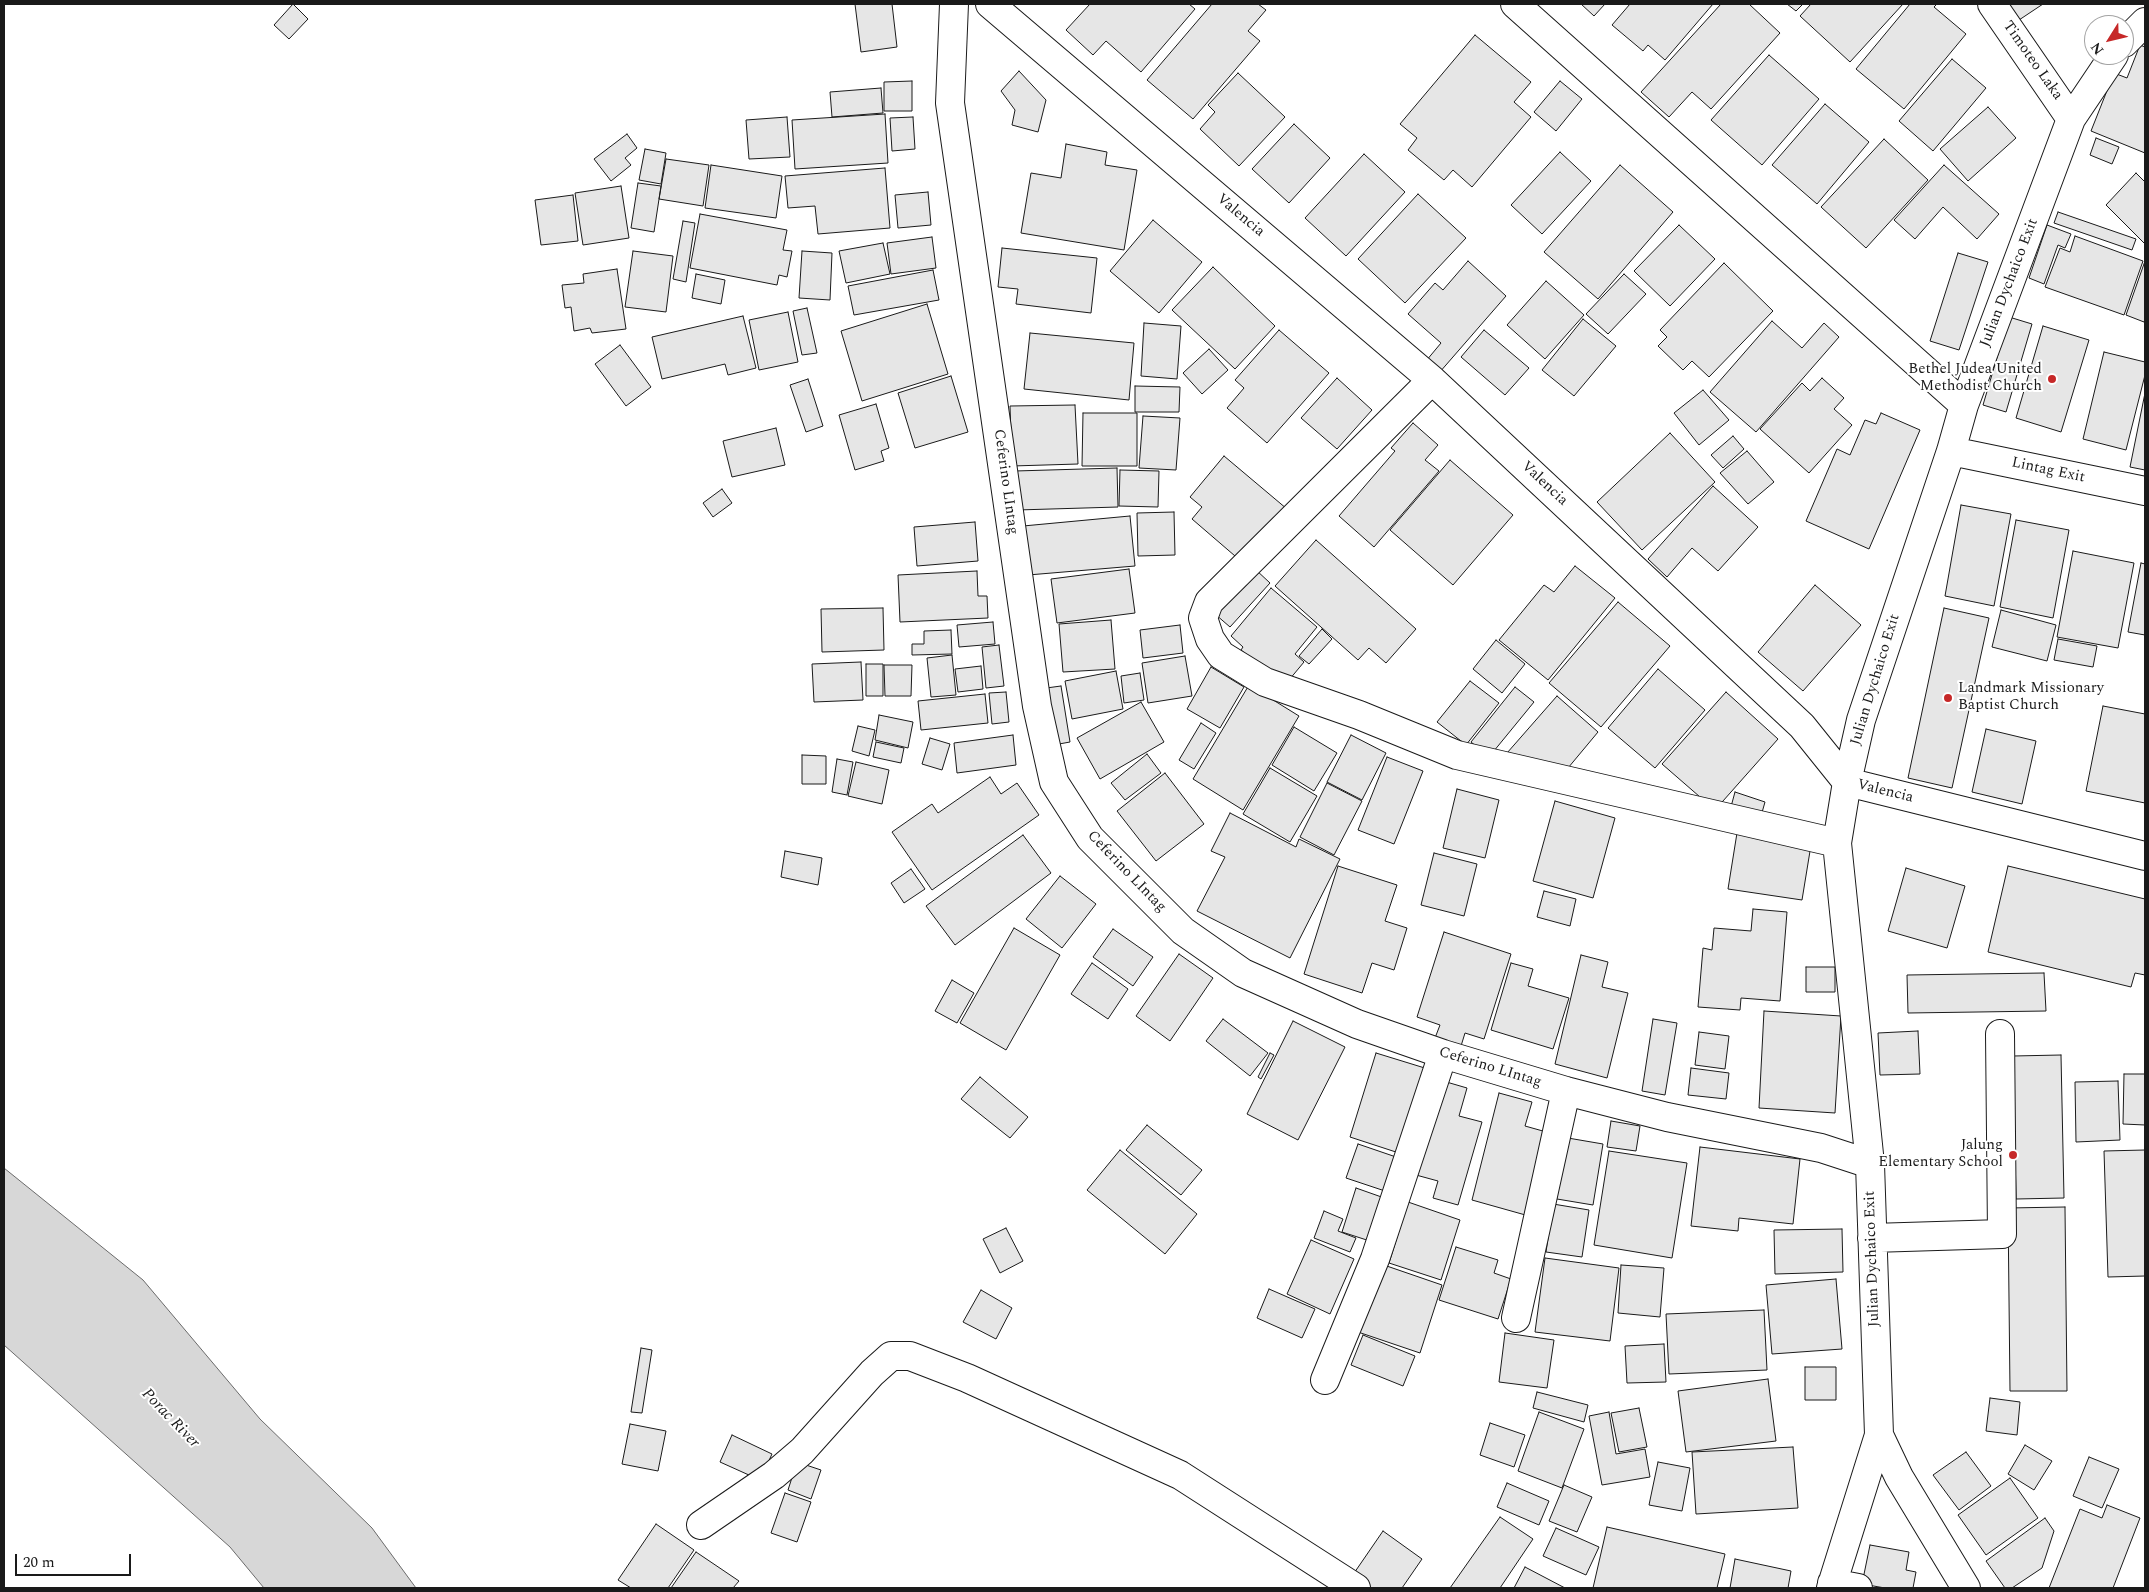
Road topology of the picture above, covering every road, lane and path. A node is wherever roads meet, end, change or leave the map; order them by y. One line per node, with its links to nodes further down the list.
1 (954, 4): 17 (street, Ceferino LIntag)
2 (990, 4): 9 (street, Valencia)
3 (1515, 4): 10 (street)
4 (1992, 4): 8 (street, Timoteo Laka)
5 (2145, 22): 6 (street)
6 (2134, 33)
7 (2107, 65): 8 (street, Julian Dychaico Exit)
8 (2072, 119): 10 (street, Julian Dychaico Exit)
9 (1432, 380): 13 (street, Valencia); 14 (street)
10 (1964, 405): 11 (street, Julian Dychaico Exit)
11 (1951, 450): 12 (street, Lintag Exit); 13 (street, Julian Dychaico Exit)
12 (2145, 491)
13 (1847, 782): 14 (street, Julian Dychaico Exit); 15 (street, Valencia)
14 (1837, 843): 19 (street, Julian Dychaico Exit)
15 (2145, 856)
16 (2000, 1034): 20 (street)
17 (1443, 1054): 18 (street, Ceferino LIntag); 22 (street)
18 (1566, 1091): 19 (street, Ceferino LIntag); 21 (street)
19 (1870, 1164): 20 (street, Julian Dychaico Exit)
20 (1872, 1238): 23 (street, Julian Dychaico Exit)
21 (1516, 1318)
22 (1326, 1380)
23 (1879, 1435): 25 (street); 27 (street)
24 (701, 1525): 26 (street)
25 (1840, 1586)
26 (1356, 1588)
27 (1966, 1588)

